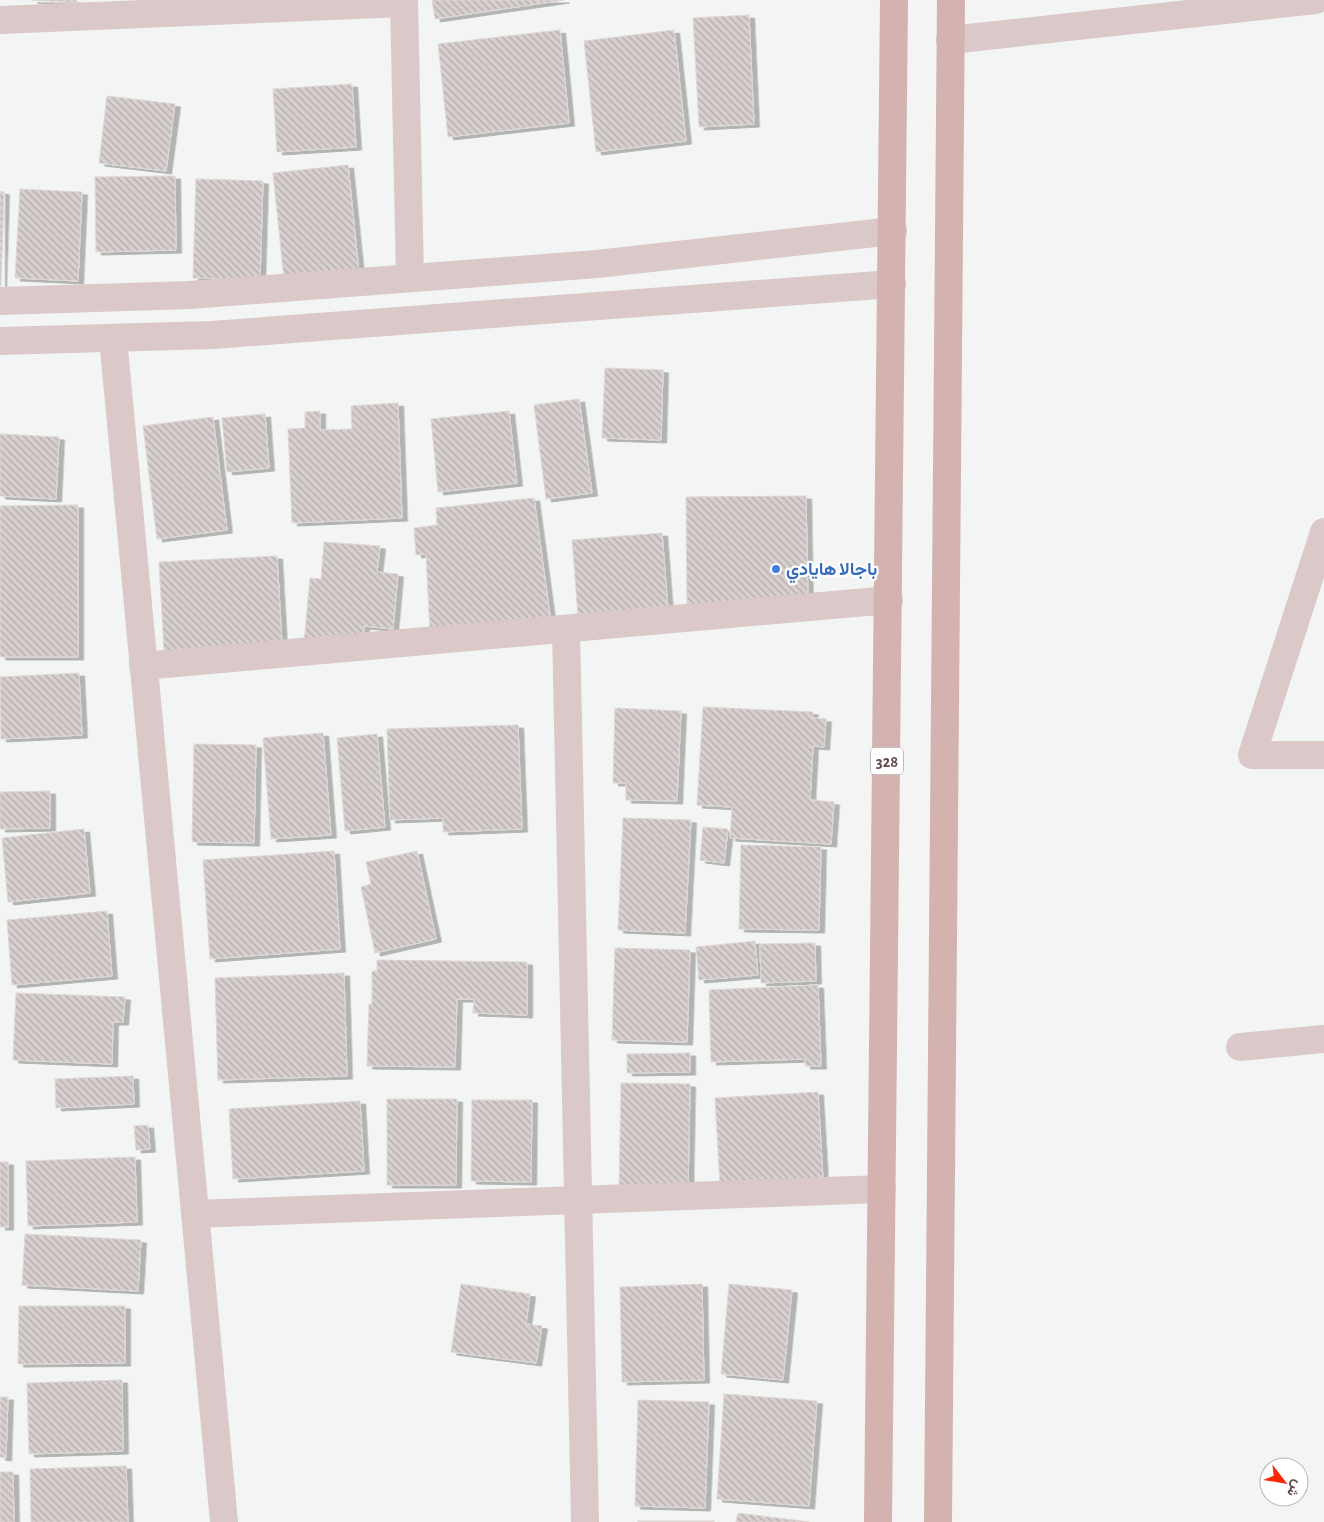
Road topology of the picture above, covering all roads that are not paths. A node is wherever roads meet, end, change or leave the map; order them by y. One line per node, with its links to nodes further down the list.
1 (894, 0): 8 (main road, 328)
2 (951, 0): 7 (main road)
3 (1316, 0): 7 (street)
4 (404, 1): 5 (street); 9 (street)
5 (125, 7): 6 (street)
6 (0, 20)
7 (950, 40): 27 (main road)
8 (892, 231): 9 (street); 10 (main road, 328)
9 (410, 278): 11 (street)
10 (892, 284): 12 (street); 15 (main road, 328)
11 (0, 301)
12 (113, 338): 13 (street); 17 (street)
13 (0, 341)
14 (1324, 532): 18 (street)
15 (889, 600): 16 (street); 21 (main road, 328)
16 (566, 629): 17 (street); 22 (street)
17 (143, 666): 23 (street)
18 (1324, 755)
19 (1324, 1039): 20 (street)
20 (1240, 1047)
21 (882, 1189): 22 (street); 26 (main road, 328)
22 (578, 1200): 23 (street); 25 (street)
23 (195, 1214): 24 (street)
24 (224, 1522)
25 (585, 1522)
26 (878, 1522)
27 (938, 1522)

